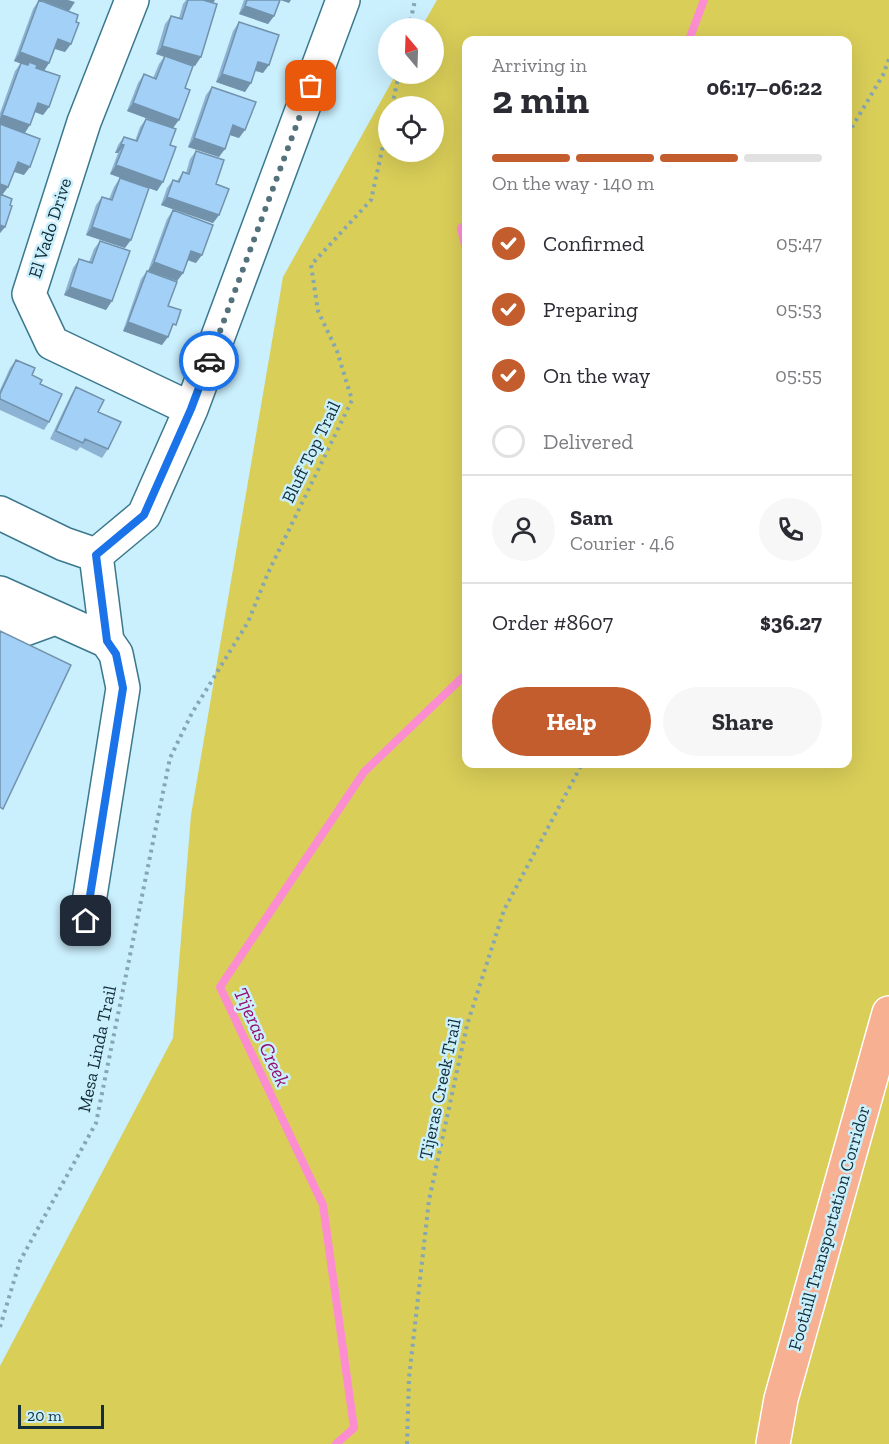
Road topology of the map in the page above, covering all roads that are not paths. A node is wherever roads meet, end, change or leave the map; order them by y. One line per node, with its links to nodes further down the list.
1 (132, 0): 3 (street, El Vado Drive)
2 (343, 0): 3 (street)
3 (191, 409): 5 (street)
4 (0, 513): 5 (street)
5 (96, 555): 9 (street)
6 (0, 593): 7 (street)
7 (55, 618): 8 (street); 9 (street)
8 (0, 619)
9 (107, 641): 10 (street)
10 (86, 921)
11 (889, 1013): 12 (highway, Foothill Transportation Corridor)
12 (772, 1444)

